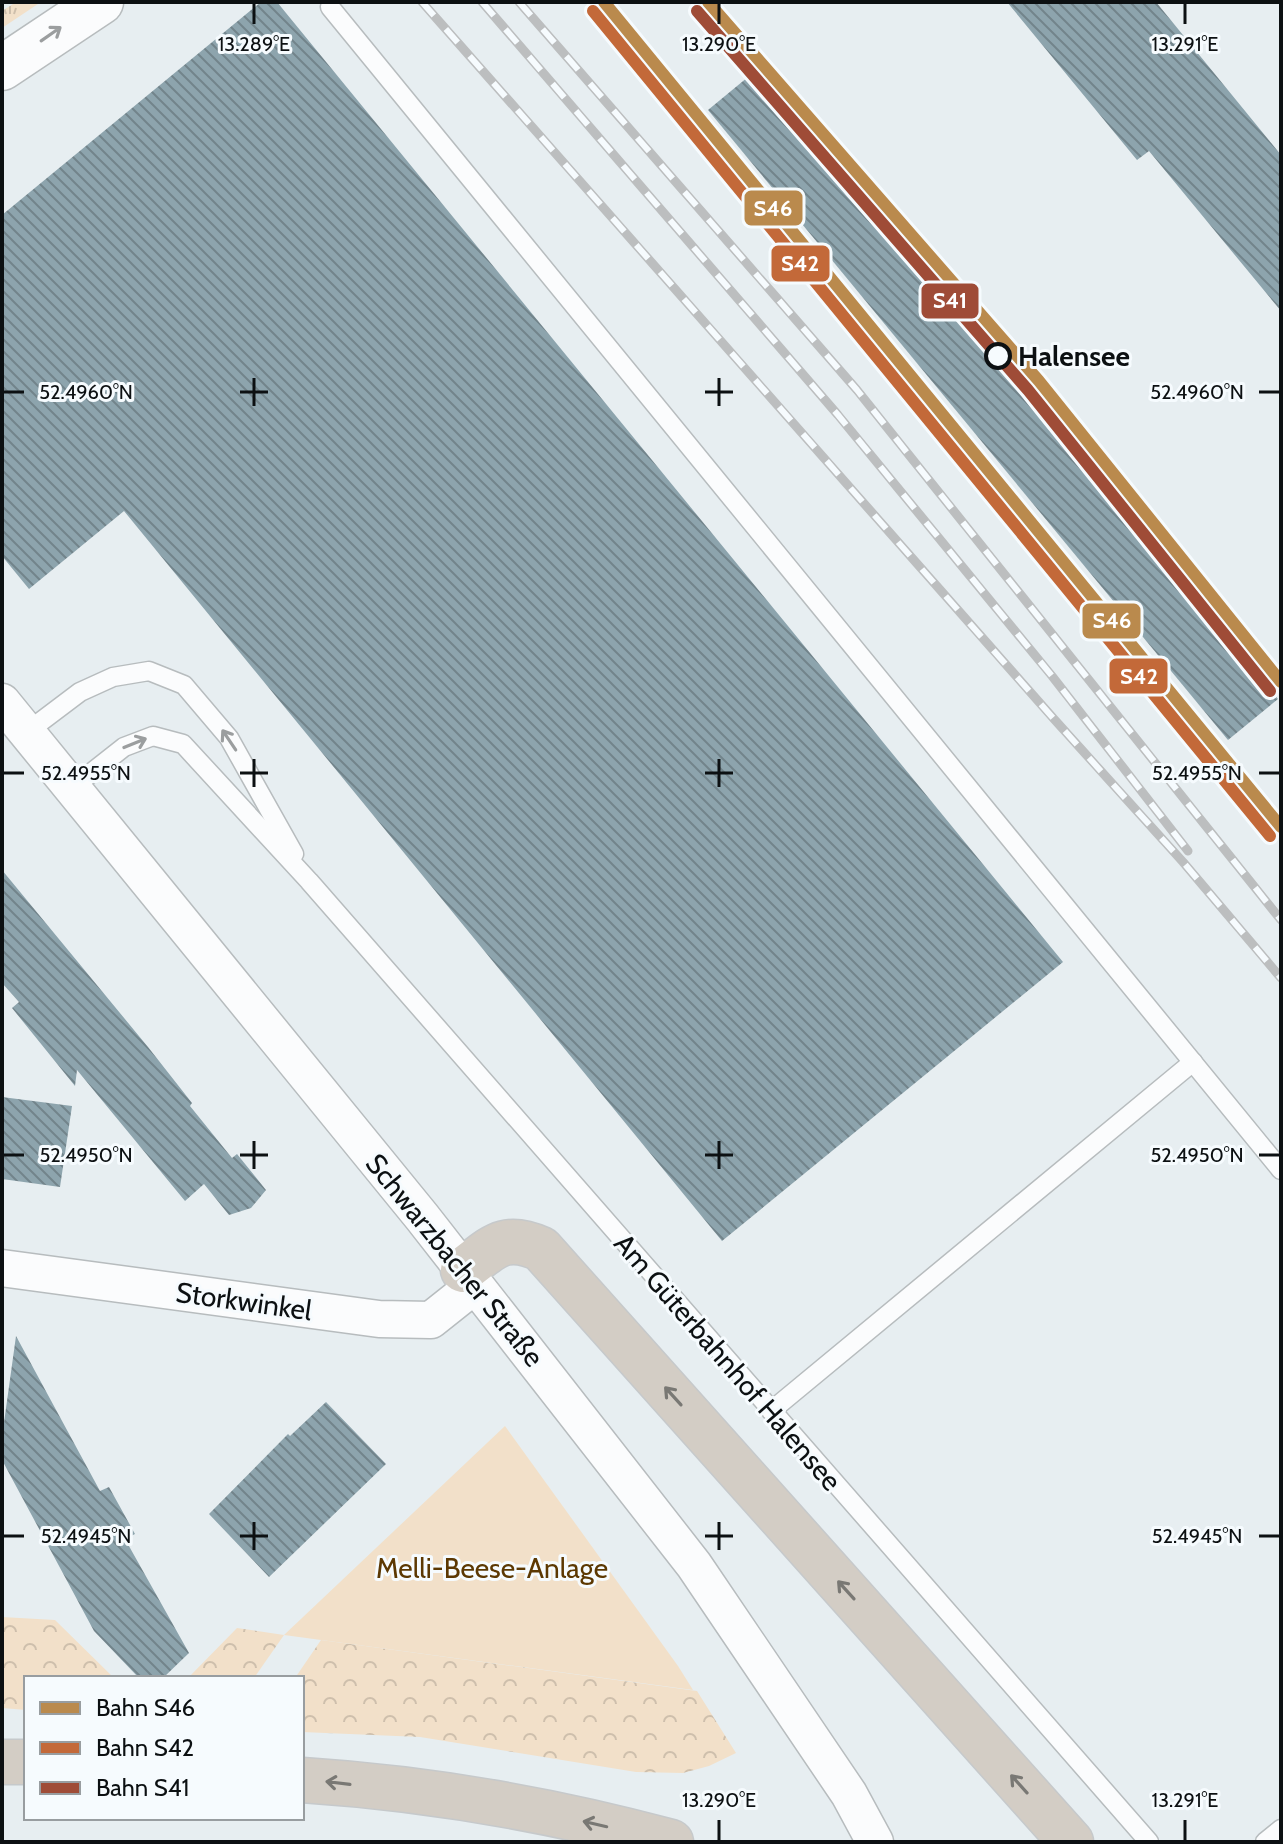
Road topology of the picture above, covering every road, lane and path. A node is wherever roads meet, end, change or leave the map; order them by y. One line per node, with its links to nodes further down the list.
1 (101, 2): 3 (main road, one-way to 1)
2 (330, 7): 8 (lane)
3 (2, 68)
4 (2, 702): 5 (street, Schwarzbacher Straße)
5 (27, 732): 6 (street, Schwarzbacher Straße); 7 (lane, Am Güterbahnhof Halensee, one-way to 5)
6 (72, 788): 7 (lane, Am Güterbahnhof Halensee, one-way to 7); 11 (street, Schwarzbacher Straße)
7 (309, 881): 12 (lane, Am Güterbahnhof Halensee)
8 (1193, 1062): 9 (lane); 12 (lane)
9 (1281, 1170)
10 (2, 1268): 11 (street, Storkwinkel)
11 (469, 1278): 18 (street, Schwarzbacher Straße); 19 (highway, one-way to 11)
12 (771, 1411): 20 (lane, Am Güterbahnhof Halensee)
13 (2, 1762): 14 (highway)
14 (24, 1762)
15 (304, 1780): 17 (highway, one-way to 15)
16 (1281, 1829): 21 (lane)
17 (671, 1842)
18 (875, 1842)
19 (1071, 1842)
20 (1149, 1842)
21 (1265, 1842)

